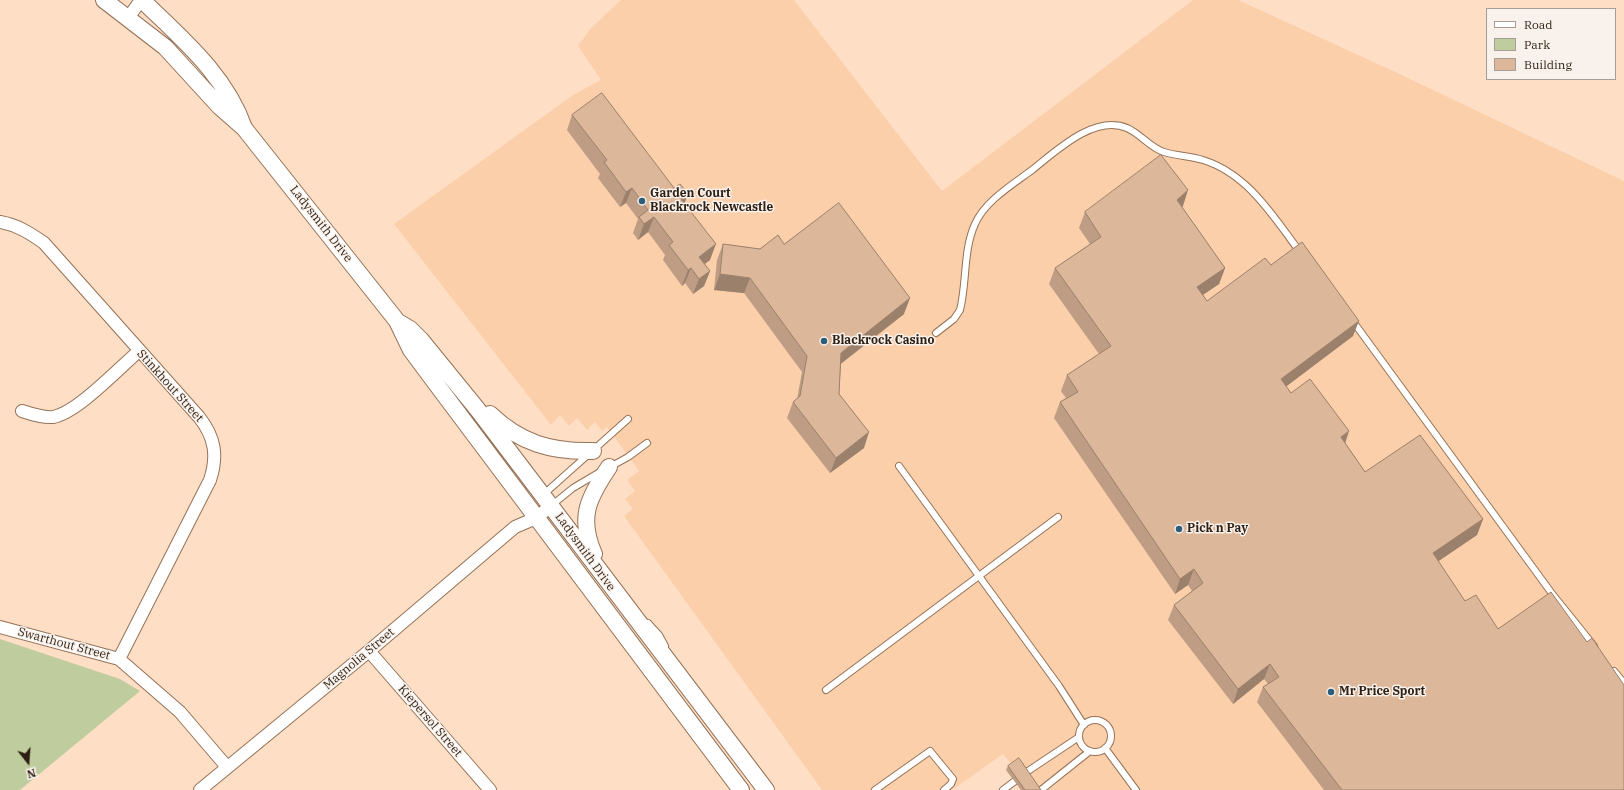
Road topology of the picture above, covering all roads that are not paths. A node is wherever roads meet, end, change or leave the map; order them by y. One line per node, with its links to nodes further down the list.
1 (104, 0): 3 (street, Ladysmith Drive)
2 (142, 0): 3 (street); 4 (street, Ladysmith Drive)
3 (128, 18): 4 (street, Ladysmith Drive)
4 (244, 128): 8 (street, Ladysmith Drive)
5 (0, 222): 10 (street, Stinkhout Street)
6 (1302, 255): 9 (lane)
7 (1348, 315): 25 (lane)
8 (397, 321): 11 (street, Ladysmith Drive); 19 (street, Ladysmith Drive)
9 (936, 333)
10 (139, 351): 12 (street); 26 (street, Stinkhout Street)
11 (456, 383): 15 (street); 18 (street, Ladysmith Drive)
12 (22, 411)
13 (628, 419): 15 (lane)
14 (647, 443): 17 (lane)
15 (593, 451): 18 (lane)
16 (899, 466): 21 (lane)
17 (609, 467): 18 (lane); 22 (street)
18 (548, 500): 19 (street, Magnolia Street); 22 (street, Ladysmith Drive)
19 (532, 513): 24 (street, Magnolia Street); 39 (street, Ladysmith Drive)
20 (1058, 517): 21 (lane)
21 (978, 577): 29 (lane); 30 (lane)
22 (612, 589): 40 (street, Ladysmith Drive)
23 (0, 627): 26 (street, Swarthout Street)
24 (369, 651): 34 (street, Magnolia Street); 38 (street, Kiepersol Street)
25 (1600, 654)
26 (119, 659): 34 (street, Swarthout Street)
27 (1610, 666): 28 (lane)
28 (1624, 683)
29 (826, 690)
30 (1084, 725): 31 (lane); 32 (lane)
31 (1079, 737): 33 (lane); 35 (lane)
32 (1105, 748): 33 (lane); 45 (lane)
33 (1090, 751): 44 (lane)
34 (227, 767): 37 (street, Magnolia Street)
35 (1025, 773)
36 (1015, 781): 43 (lane)
37 (200, 790)
38 (490, 790)
39 (741, 790)
40 (766, 790)
41 (875, 790): 42 (lane)
42 (944, 790)
43 (1003, 790)
44 (1041, 790)
45 (1136, 790)

